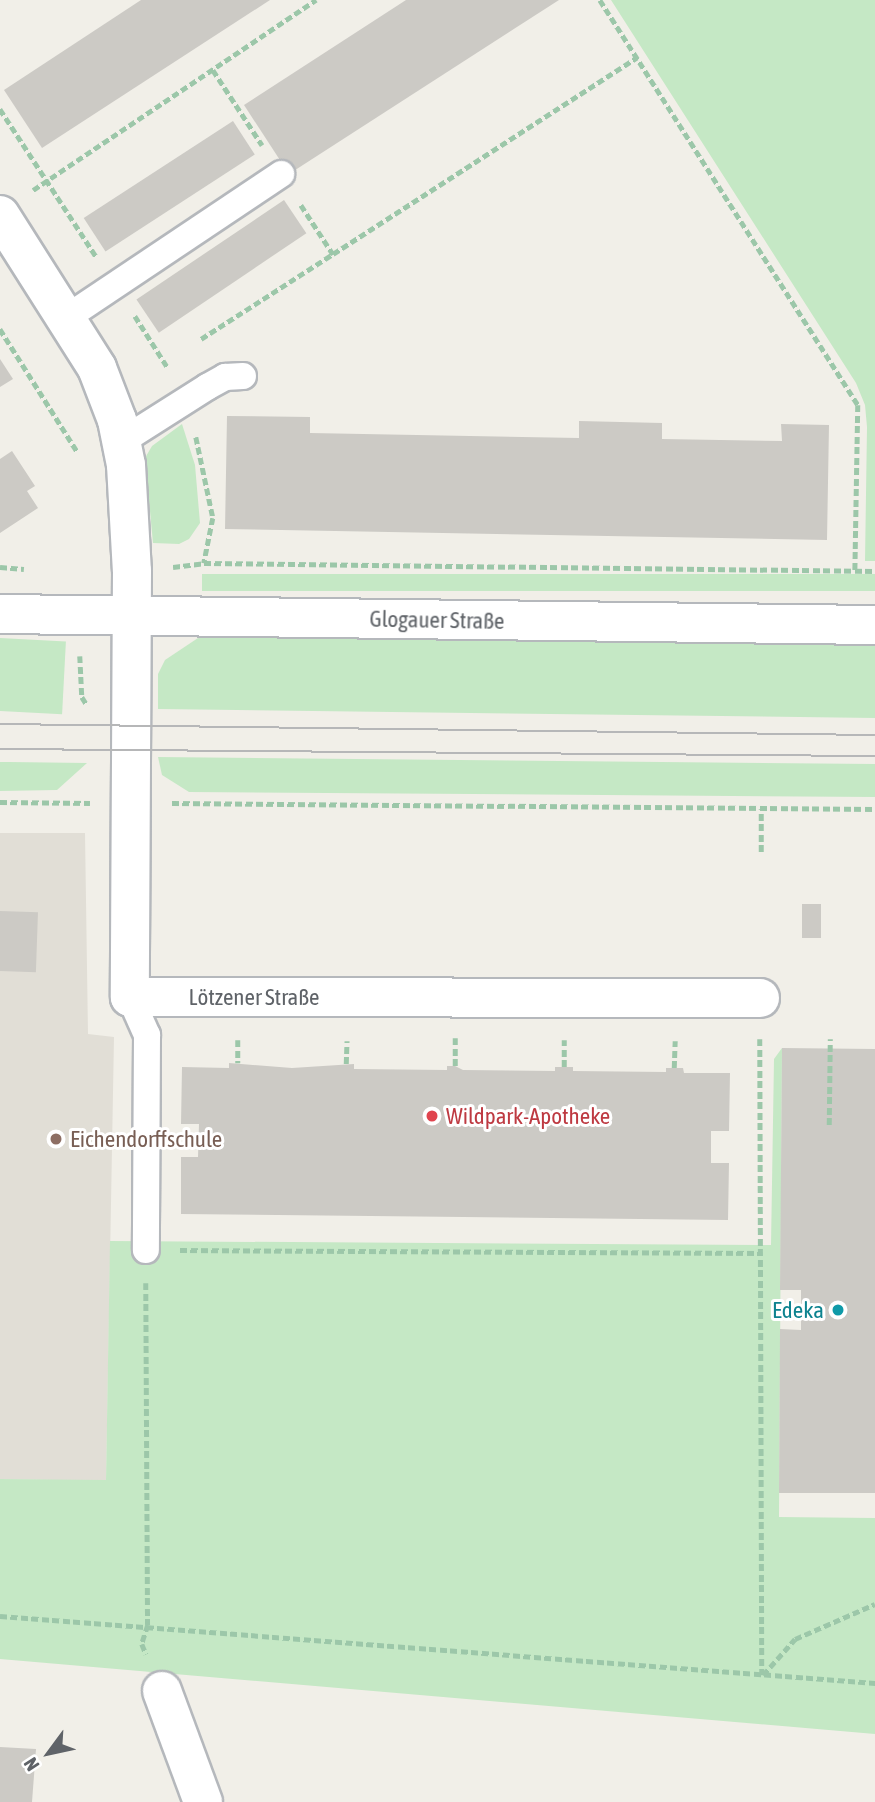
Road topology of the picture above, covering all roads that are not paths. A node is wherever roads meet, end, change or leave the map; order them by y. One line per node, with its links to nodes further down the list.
1 (281, 174): 3 (lane)
2 (14, 204): 3 (street)
3 (66, 318): 5 (street)
4 (243, 376): 5 (lane)
5 (122, 441): 7 (street)
6 (0, 614): 7 (street, Glogauer Straße)
7 (131, 615): 8 (street, Glogauer Straße); 9 (street)
8 (875, 625)
9 (130, 997): 10 (street, Lötzener Straße); 11 (lane)
10 (760, 998)
11 (146, 1250)
12 (162, 1691): 13 (street)
13 (203, 1802)

